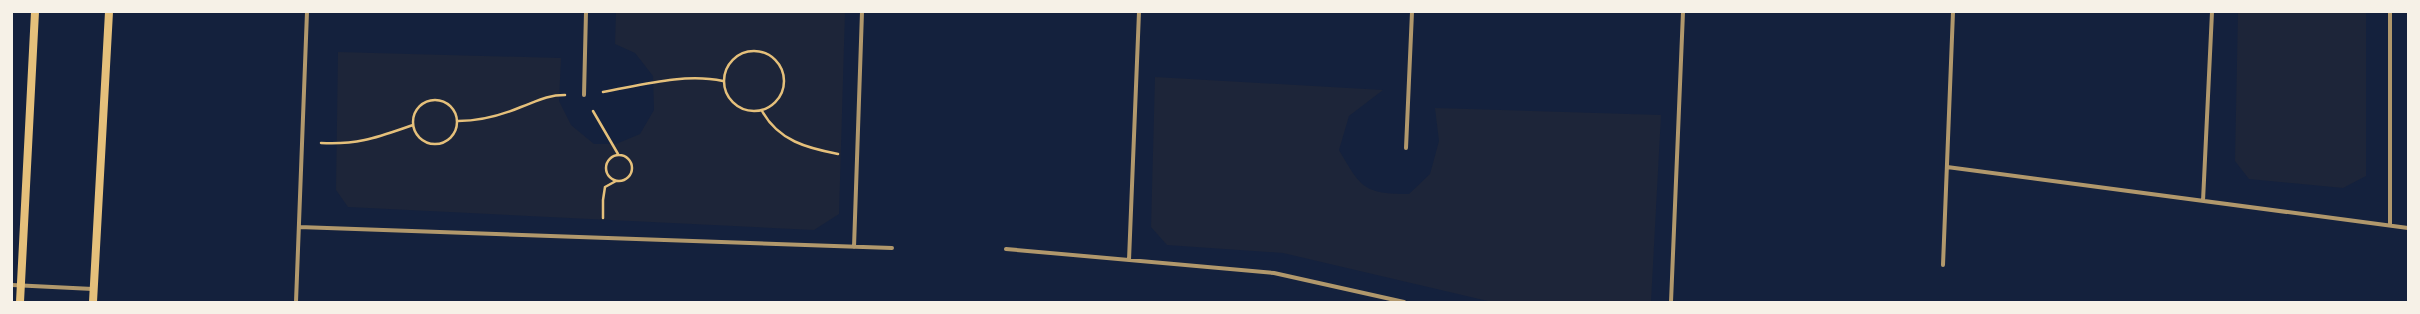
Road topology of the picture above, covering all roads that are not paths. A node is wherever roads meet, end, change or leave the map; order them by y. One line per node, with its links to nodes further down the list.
1 (35, 12): 24 (main road)
2 (109, 12): 25 (main road)
3 (307, 12): 16 (street)
4 (586, 12): 12 (street)
5 (862, 12): 19 (street)
6 (1139, 12): 22 (street)
7 (1412, 12): 13 (street)
8 (1683, 12): 30 (street)
9 (1953, 12): 14 (street)
10 (2212, 12): 15 (street)
11 (2390, 12): 17 (street)
12 (584, 95)
13 (1406, 148)
14 (1947, 167): 15 (street); 23 (street)
15 (2203, 201): 17 (street)
16 (299, 226): 19 (street); 28 (street)
17 (2390, 226): 18 (street)
18 (2408, 228)
19 (854, 247): 20 (street)
20 (892, 248)
21 (1006, 249): 22 (street)
22 (1129, 260): 29 (street)
23 (1943, 264)
24 (16, 285): 25 (street); 26 (main road)
25 (94, 289): 27 (main road)
26 (20, 302)
27 (93, 302)
28 (296, 302)
29 (1404, 302)
30 (1671, 302)

